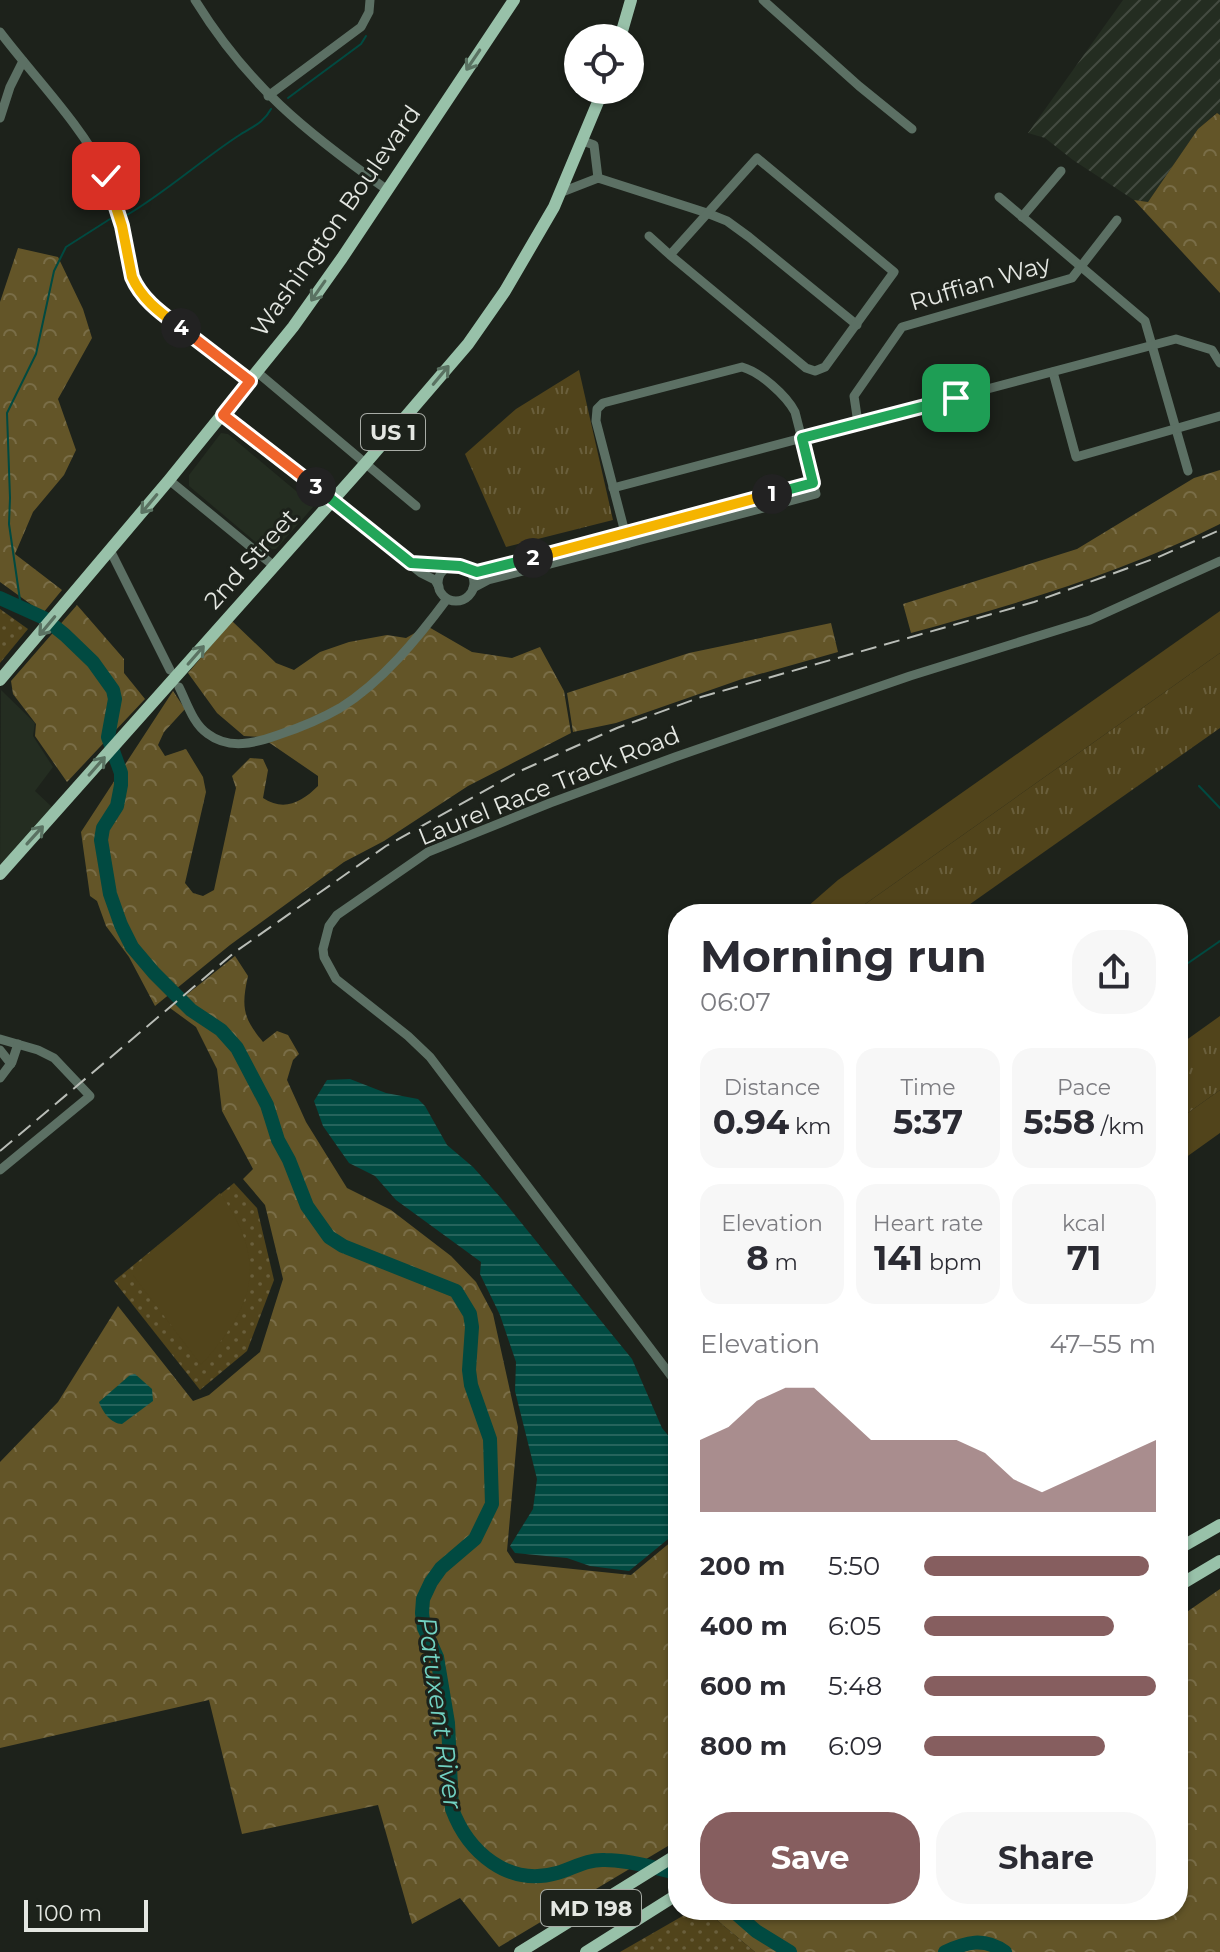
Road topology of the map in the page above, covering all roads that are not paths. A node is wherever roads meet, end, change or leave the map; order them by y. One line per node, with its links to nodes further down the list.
1 (195, 0): 9 (street)
2 (370, 0): 9 (street)
3 (514, 0): 16 (main road, Washington Boulevard, one-way to 16)
4 (631, 0): 6 (main road)
5 (763, 0): 12 (street)
6 (624, 24)
7 (0, 32): 8 (street)
8 (23, 61): 11 (street); 29 (street)
9 (268, 96): 16 (street)
10 (598, 104): 13 (main road, 2nd Street / US 1)
11 (0, 118)
12 (912, 129)
13 (583, 141): 15 (street); 17 (main road, 2nd Street / US 1)
14 (1061, 171): 20 (street)
15 (598, 178): 17 (street); 19 (street)
16 (386, 189): 29 (main road, Washington Boulevard, one-way to 29)
17 (562, 192): 35 (main road, 2nd Street / US 1, one-way to 17)
18 (999, 197): 20 (street)
19 (707, 213): 23 (street); 25 (street); 25 (street)
20 (1022, 217): 24 (street)
21 (1117, 220): 24 (street, Ruffian Way)
22 (649, 236): 23 (street)
23 (670, 255): 25 (street)
24 (1080, 265): 26 (street); 32 (street, Ruffian Way)
25 (857, 325)
26 (1153, 345): 27 (street); 28 (street); 33 (street)
27 (1220, 363)
28 (1053, 372): 32 (street); 33 (street)
29 (254, 376): 30 (main road, Washington Boulevard); 35 (street)
30 (223, 415): 37 (main road, Washington Boulevard); 40 (street)
31 (1220, 416): 33 (street)
32 (858, 423): 34 (street)
33 (1176, 429): 36 (street)
34 (802, 438): 38 (street); 39 (street); 39 (street)
35 (365, 464): 40 (main road, 2nd Street / US 1); 41 (street)
36 (1188, 471)
37 (169, 480): 44 (main road, Washington Boulevard, one-way to 44); 47 (street)
38 (813, 483): 42 (street); 43 (street)
39 (613, 488): 42 (street)
40 (332, 501): 46 (street); 47 (main road, 2nd Street / US 1)
41 (416, 506)
42 (625, 533): 43 (street); 49 (street)
43 (628, 544): 51 (street)
44 (110, 550): 53 (street); 54 (main road, Washington Boulevard, one-way to 54)
45 (1220, 561): 63 (street, Laurel Race Track Road)
46 (411, 563): 48 (street); 50 (street)
47 (274, 566): 56 (main road, 2nd Street / US 1, one-way to 47)
48 (449, 567): 49 (street); 50 (street)
49 (468, 571): 51 (street)
50 (439, 587): 52 (street)
51 (473, 588): 52 (street)
52 (447, 599): 55 (street)
53 (170, 670)
54 (0, 680)
55 (179, 687)
56 (0, 874)
57 (0, 1039): 58 (street)
58 (18, 1044): 60 (street); 62 (street)
59 (0, 1050): 60 (street)
60 (11, 1064): 61 (street)
61 (0, 1078)
62 (0, 1170)
63 (668, 1372)
64 (1220, 1525): 65 (main road)
65 (1188, 1543)
66 (1220, 1561): 67 (main road)
67 (1188, 1580)
68 (668, 1860): 70 (main road, MD 198)
69 (668, 1900): 71 (main road, MD 198)
70 (522, 1951)
71 (586, 1952)

